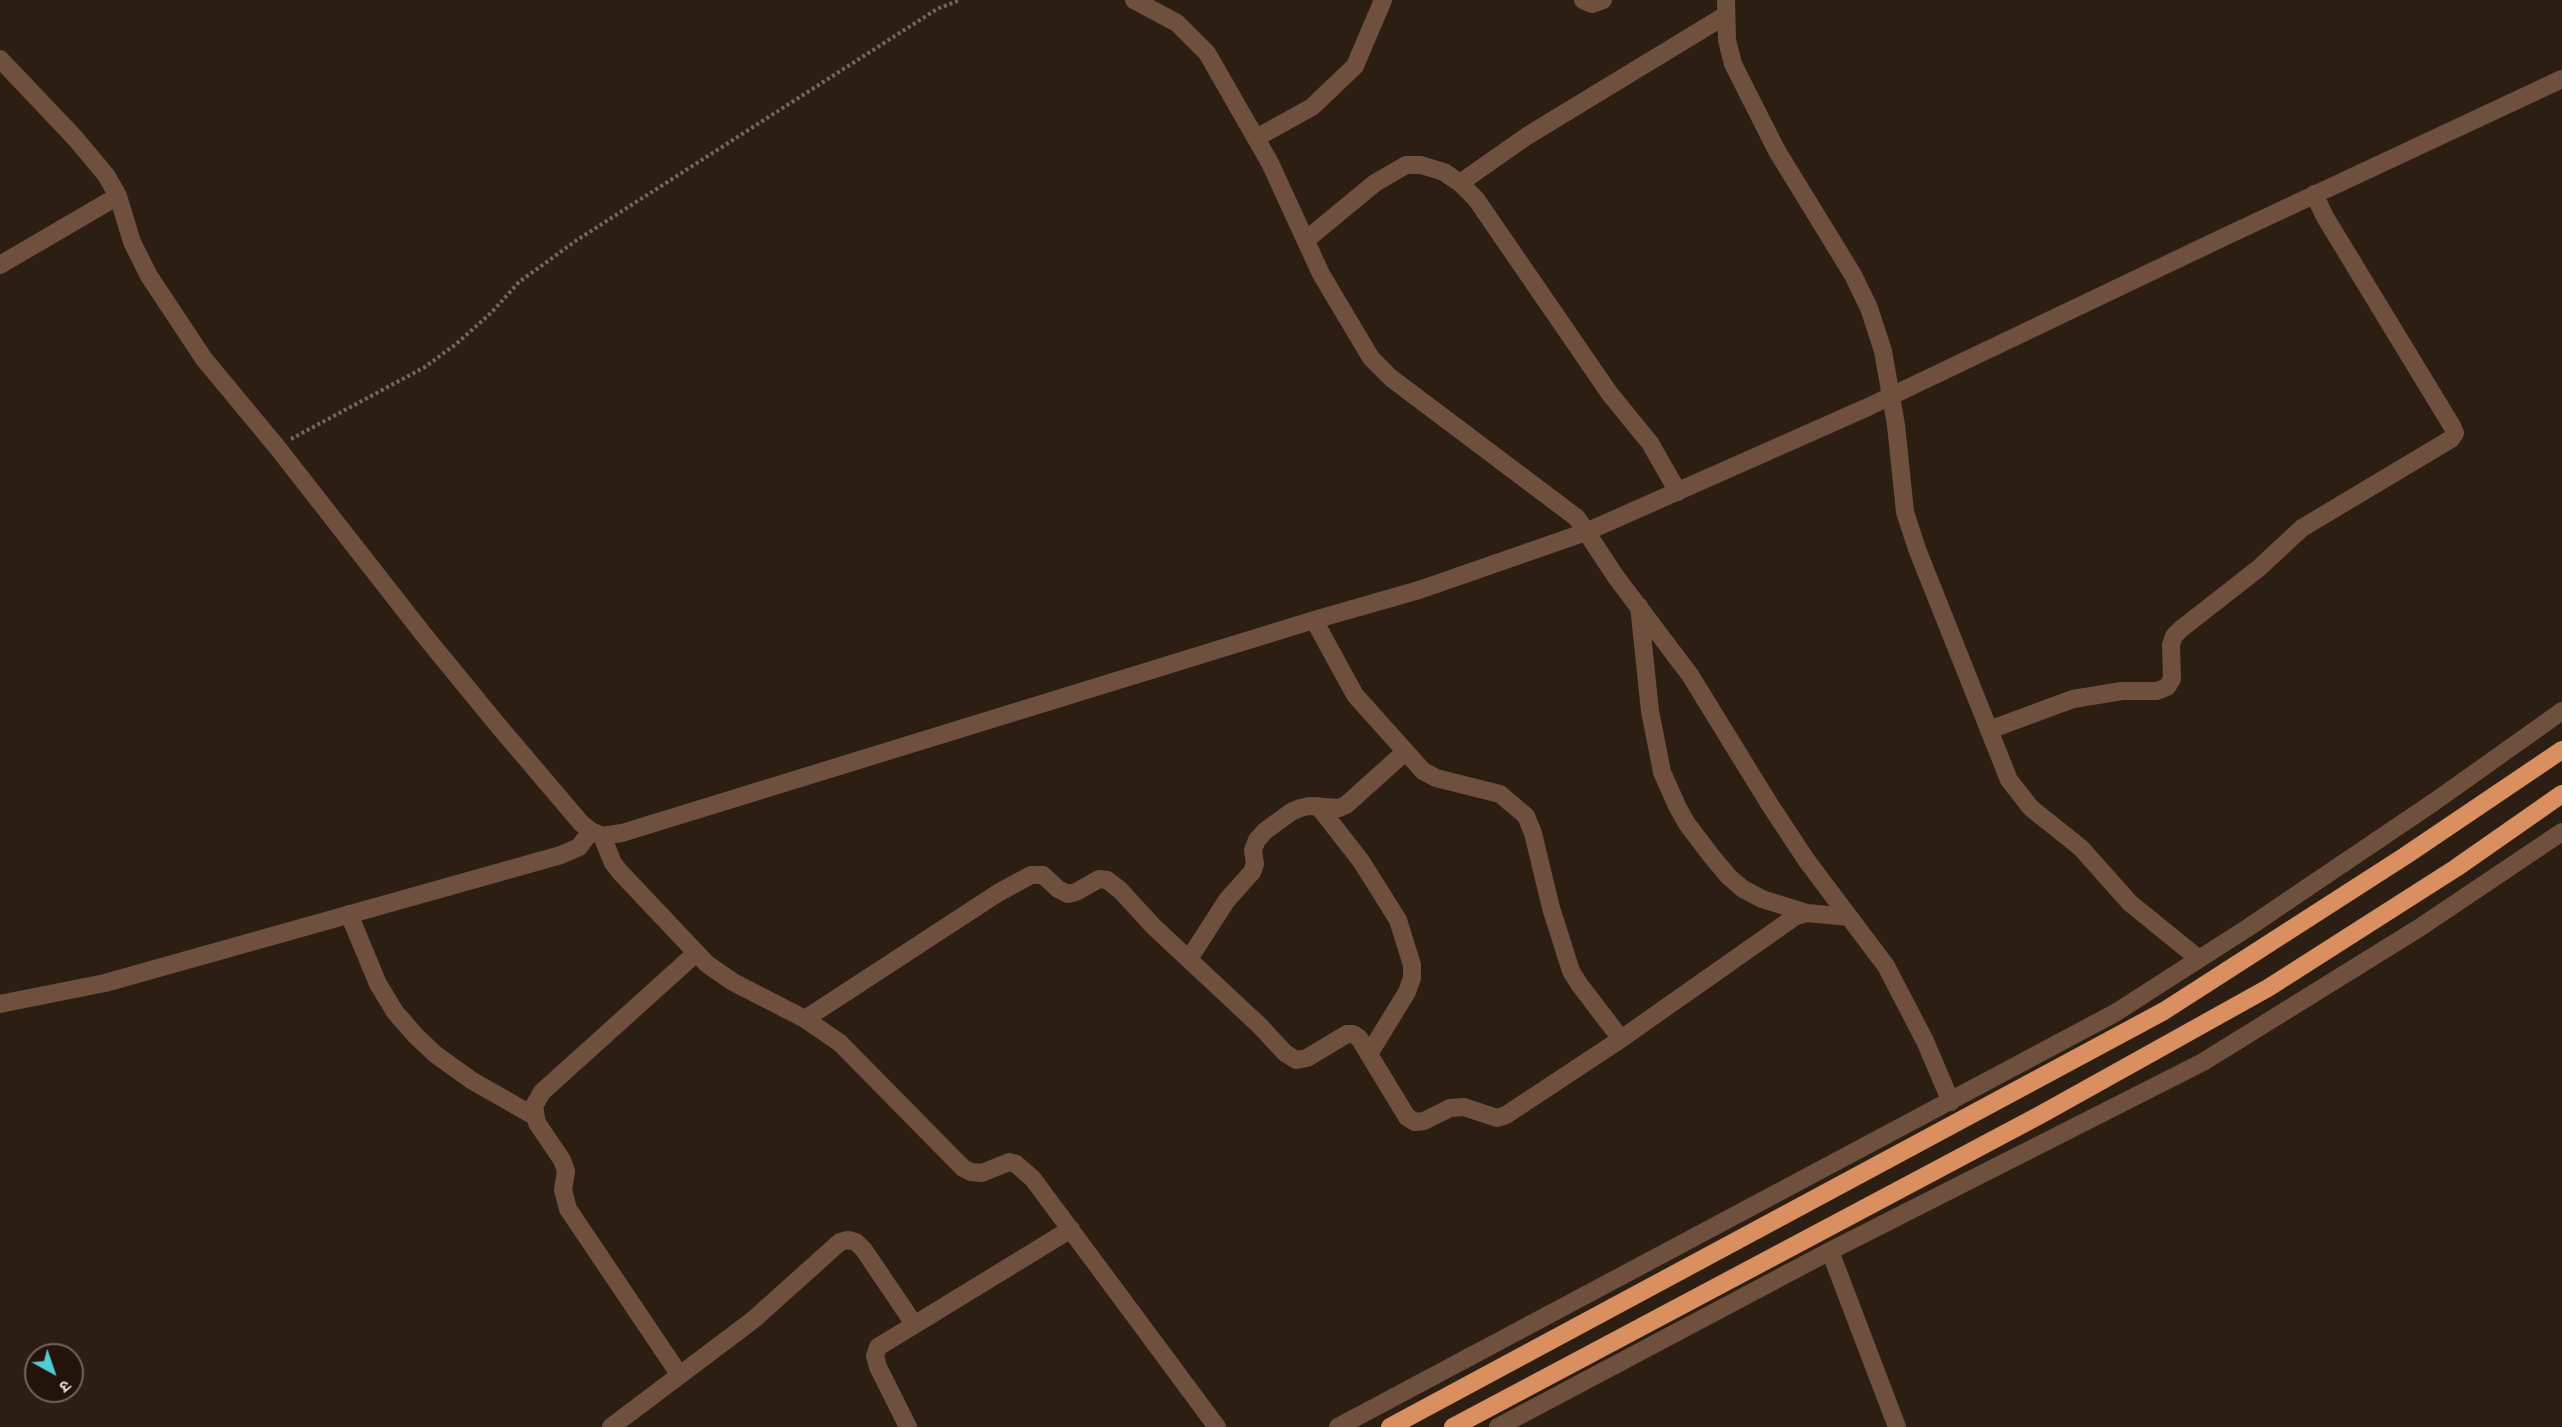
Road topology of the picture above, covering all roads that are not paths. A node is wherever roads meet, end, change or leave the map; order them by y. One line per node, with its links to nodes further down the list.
1 (1134, 0): 8 (street)
2 (1383, 0): 8 (street)
3 (1583, 0): 4 (street)
4 (1603, 0)
5 (1726, 8): 9 (street); 14 (street)
6 (0, 59): 10 (street)
7 (2562, 79): 11 (street)
8 (1256, 138): 12 (street)
9 (1460, 183): 12 (street); 15 (street)
10 (117, 196): 13 (street); 26 (street)
11 (2316, 197): 14 (street); 20 (street)
12 (1306, 240): 16 (street)
13 (0, 265)
14 (1891, 399): 15 (street); 20 (street)
15 (1678, 492): 16 (street)
16 (1594, 543): 17 (street); 18 (street)
17 (1639, 606): 27 (street); 29 (street)
18 (1316, 624): 22 (street); 26 (street)
19 (2562, 711): 31 (street)
20 (1989, 730): 31 (street)
21 (2562, 750): 47 (highway)
22 (1405, 752): 24 (street); 35 (street)
23 (2562, 794): 48 (highway)
24 (1318, 806): 32 (street); 36 (street)
25 (2562, 832): 40 (street)
26 (599, 837): 28 (street); 30 (street)
27 (1807, 913): 29 (street); 35 (street)
28 (350, 917): 33 (street); 38 (street)
29 (1849, 917): 37 (street)
30 (695, 954): 34 (street); 38 (street)
31 (2199, 958): 37 (street)
32 (1190, 959): 34 (street); 36 (street)
33 (0, 1004)
34 (805, 1019): 39 (street)
35 (1621, 1039): 36 (street)
36 (1369, 1054)
37 (1951, 1102): 46 (street)
38 (534, 1116): 42 (street)
39 (1071, 1229): 41 (street); 45 (street)
40 (1830, 1251): 49 (street); 50 (street)
41 (914, 1324): 42 (street); 44 (street)
42 (679, 1374): 43 (street)
43 (611, 1427)
44 (908, 1427)
45 (1217, 1427)
46 (1338, 1427)
47 (1390, 1427)
48 (1453, 1427)
49 (1498, 1427)
50 (1897, 1427)

